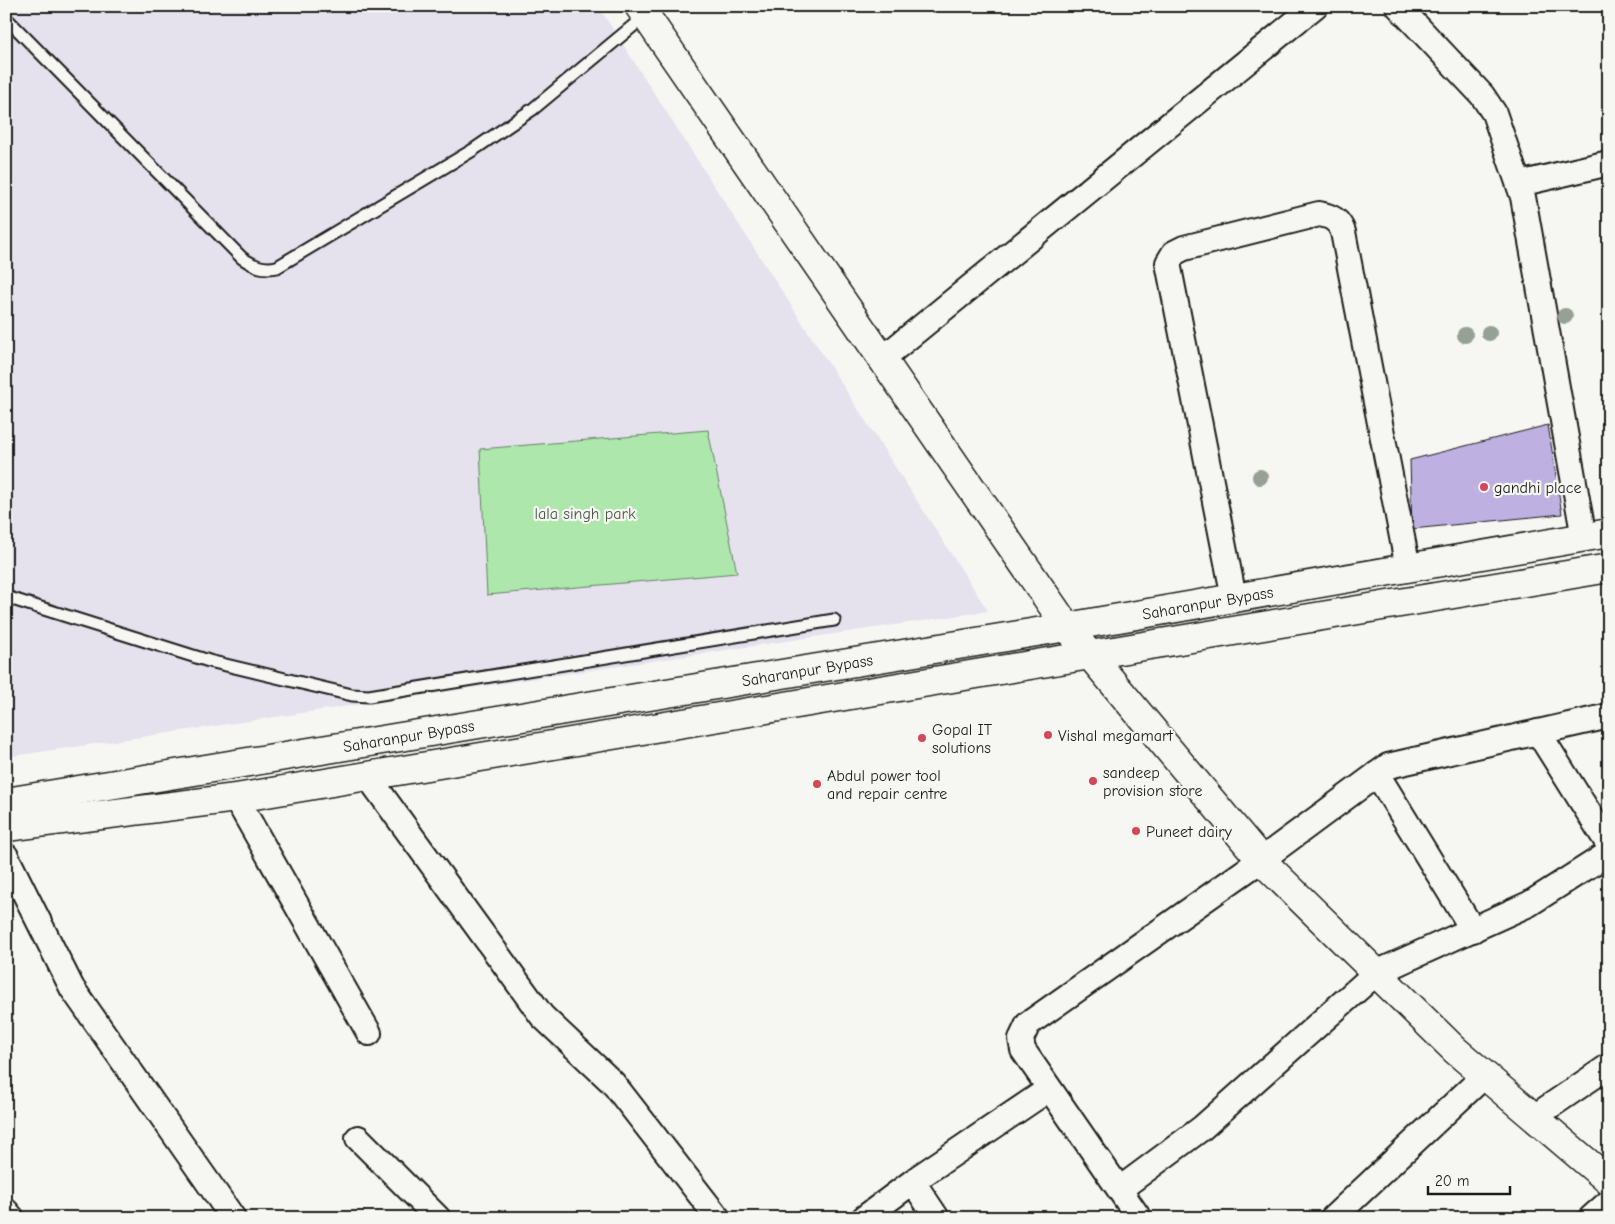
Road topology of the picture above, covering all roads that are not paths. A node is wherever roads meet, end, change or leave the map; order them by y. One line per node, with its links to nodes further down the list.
1 (1315, 6): 7 (street)
2 (1398, 6): 6 (street)
3 (647, 9): 4 (lane); 7 (main road)
4 (6, 18)
5 (1609, 163): 6 (street)
6 (1519, 184): 8 (street)
7 (882, 359): 14 (main road)
8 (1596, 535): 9 (main road, Saharanpur Bypass)
9 (1408, 568): 12 (main road, Saharanpur Bypass); 12 (street)
10 (1609, 568): 15 (main road)
11 (6, 597): 13 (lane)
12 (1234, 598): 14 (main road, Saharanpur Bypass)
13 (834, 620)
14 (1067, 627): 15 (main road); 21 (main road, Saharanpur Bypass)
15 (1089, 654): 19 (main road); 26 (main road)
16 (1609, 716): 17 (street)
17 (1538, 732): 18 (street); 23 (street)
18 (1377, 774): 26 (street); 27 (street)
19 (367, 775): 20 (main road); 43 (street)
20 (236, 798): 22 (main road); 29 (street)
21 (6, 802)
22 (6, 827)
23 (1609, 845)
24 (1609, 853): 27 (street)
25 (6, 856): 41 (street)
26 (1261, 860): 28 (main road); 32 (street)
27 (1473, 930): 28 (street)
28 (1376, 973): 31 (main road); 37 (street)
29 (369, 1033)
30 (1609, 1066): 33 (street)
31 (1485, 1075): 33 (main road); 47 (street)
32 (1049, 1089): 36 (street); 37 (street)
33 (1534, 1117): 35 (main road)
34 (358, 1138): 42 (street)
35 (1609, 1181)
36 (913, 1182): 44 (street); 45 (street)
37 (1120, 1189): 46 (street)
38 (1609, 1202): 48 (street)
39 (6, 1211): 40 (street)
40 (12, 1218)
41 (233, 1218)
42 (438, 1218)
43 (718, 1218)
44 (864, 1218)
45 (937, 1218)
46 (1139, 1218)
47 (1333, 1218)
48 (1591, 1218)

